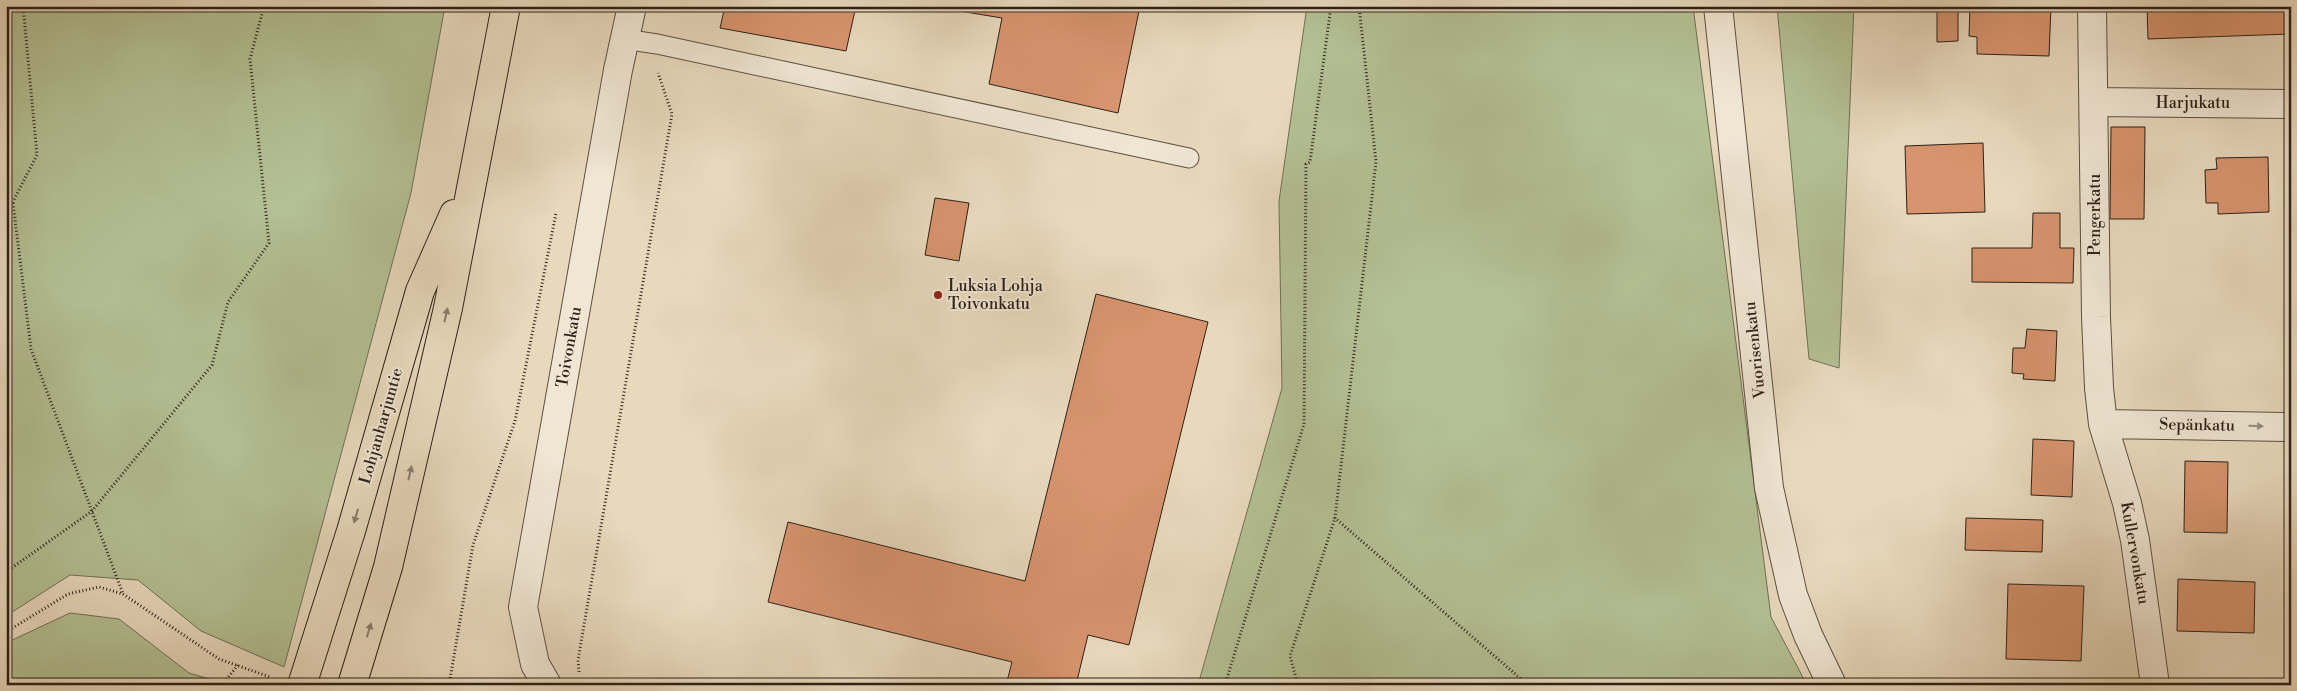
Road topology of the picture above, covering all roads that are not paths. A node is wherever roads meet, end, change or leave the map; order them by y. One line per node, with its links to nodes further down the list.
1 (506, 6): 9 (highway, Lohjanharjuntie)
2 (632, 6): 5 (street, Toivonkatu)
3 (1718, 6): 15 (street, Vuorisenkatu)
4 (2092, 6): 6 (street, Pengerkatu)
5 (624, 39): 8 (lane); 14 (street, Toivonkatu)
6 (2095, 102): 7 (street, Harjukatu); 10 (street, Pengerkatu)
7 (2291, 104)
8 (1189, 158)
9 (472, 172): 12 (highway, Lohjanharjuntie, one-way to 12); 13 (highway, Lohjanharjuntie, one-way to 9)
10 (2103, 424): 11 (street, Sepänkatu, one-way to 11); 16 (street, Kullervonkatu)
11 (2291, 427)
12 (290, 682)
13 (352, 685)
14 (547, 685)
15 (1832, 685)
16 (2155, 685)

